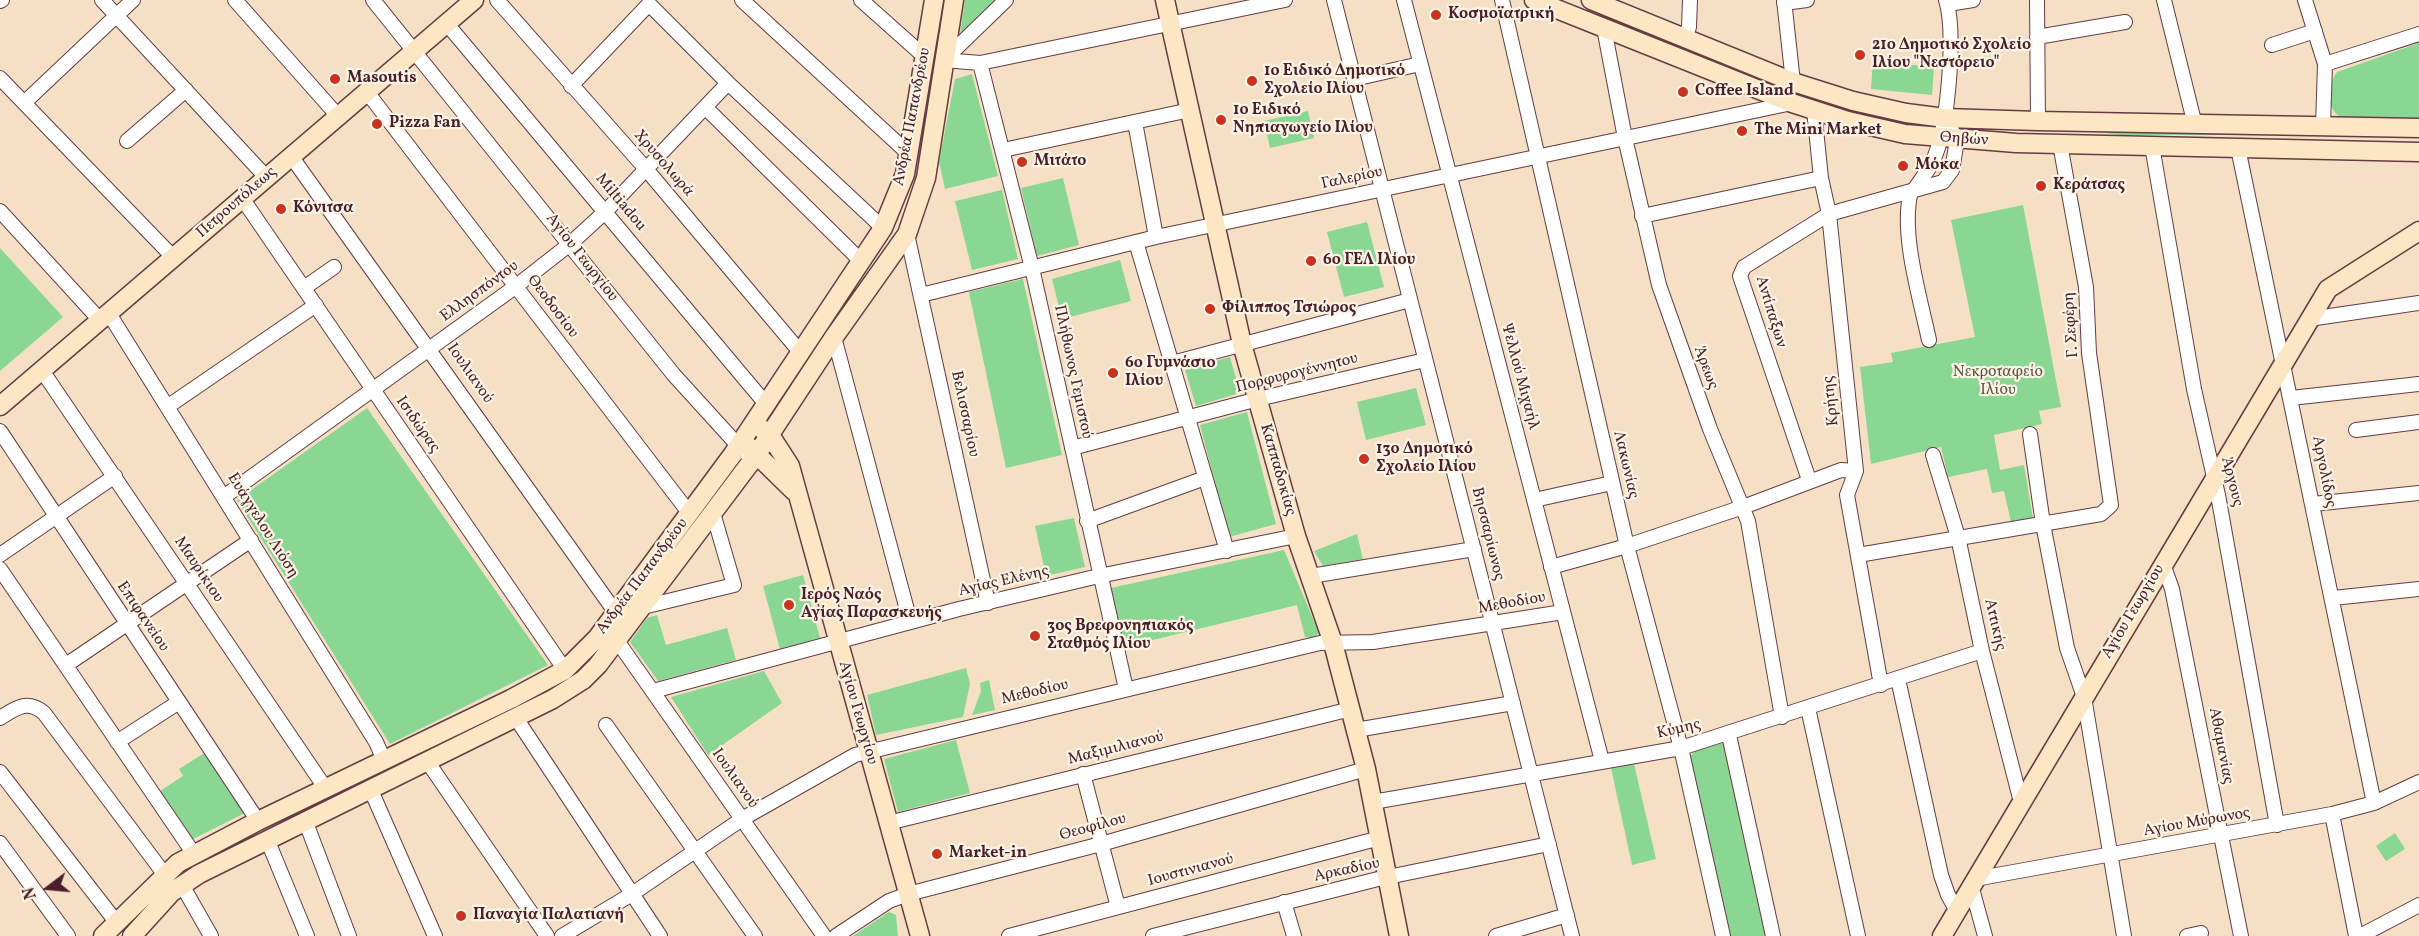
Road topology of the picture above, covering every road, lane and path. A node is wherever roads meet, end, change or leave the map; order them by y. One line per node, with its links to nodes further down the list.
1 (102, 0): 27 (street)
2 (133, 0): 27 (street)
3 (235, 0): 55 (street)
4 (373, 0): 37 (street, Αγίου Γεωργίου)
5 (474, 0): 29 (main road, Πετρουπόλεως)
6 (497, 0): 47 (street, Χρυσολωρά)
7 (742, 0): 70 (street)
8 (861, 0): 38 (street)
9 (933, 0): 38 (main road, Ανδρέα Παπανδρέου)
10 (954, 0): 39 (main road, Ανδρέα Παπανδρέου)
11 (1006, 0): 39 (street)
12 (1165, 0): 30 (main road, Καππαδοκίας)
13 (1285, 0): 30 (street)
14 (1334, 0): 44 (street, Βησσαρίωνος)
15 (1404, 0): 41 (street, Ψελλού Μιχαήλ)
16 (1502, 0): 72 (street, Λακωνίας)
17 (1534, 0): 31 (main road, Θηβών)
18 (1591, 0): 35 (main road, Θηβών)
19 (1690, 0): 35 (street)
20 (1807, 0): 25 (street)
21 (1973, 0): 26 (street)
22 (2037, 0): 34 (street)
23 (2164, 0): 59 (street)
24 (2305, 0): 32 (street)
25 (1784, 1): 46 (street)
26 (1947, 2): 56 (street)
27 (117, 15): 48 (street); 50 (street)
28 (2125, 22): 34 (street)
29 (447, 24): 37 (main road, Πετρουπόλεως); 81 (street, Miltiadou)
30 (1170, 24): 40 (street); 53 (main road, Καππαδοκίας)
31 (1604, 28): 51 (main road, Θηβών); 62 (street, Άρεως)
32 (2315, 31): 36 (street); 42 (street)
33 (2419, 34): 42 (street)
34 (2037, 37): 57 (street)
35 (1685, 38): 46 (main road, Θηβών)
36 (2271, 45)
37 (415, 51): 49 (main road, Πετρουπόλεως); 90 (street, Αγίου Γεωργίου)
38 (925, 57): 70 (main road, Ανδρέα Παπανδρέου)
39 (944, 60): 40 (street); 87 (main road, Ανδρέα Παπανδρέου)
40 (980, 63): 68 (street, Πλήθωνος Γεμιστού)
41 (1420, 64): 44 (street); 74 (street, Ψελλού Μιχαήλ)
42 (2325, 64): 60 (street)
43 (0, 78): 50 (street)
44 (1354, 80): 78 (street, Βησσαρίωνος)
45 (728, 82): 47 (street); 52 (street, Ελλησπόντου); 85 (street)
46 (1793, 82): 56 (main road, Θηβών)
47 (571, 86): 73 (street, Χρυσολωρά)
48 (186, 90): 64 (street); 75 (street)
49 (367, 92): 55 (main road, Πετρουπόλεως); 95 (street, Θεοδοσίου)
50 (25, 102): 91 (street)
51 (1792, 103): 54 (main road, Θηβών); 62 (street, Γαλερίου)
52 (706, 108): 73 (street, Ελλησπόντου); 92 (street)
53 (1190, 110): 58 (street); 84 (main road, Καππαδοκίας)
54 (1814, 110): 63 (main road, Θηβών); 76 (street, Κρήτης)
55 (338, 116): 71 (main road, Πετρουπόλεως)
56 (1945, 118): 57 (main road, Θηβών); 63 (street)
57 (2038, 121): 59 (main road, Θηβών)
58 (1136, 122): 68 (street); 88 (street)
59 (2196, 125): 60 (main road, Θηβών)
60 (2323, 126): 61 (main road, Θηβών)
61 (2419, 128)
62 (1625, 138): 72 (street, Γαλερίου); 83 (street, Άρεως)
63 (1948, 139): 65 (main road, Θηβών); 77 (street); 77 (street, Αντίπαξων)
64 (127, 141)
65 (2060, 144): 66 (main road, Θηβών); 146 (street, Γ. Σεφέρη)
66 (2152, 146): 67 (main road, Θηβών); 133 (street, Άργους)
67 (2238, 148): 69 (main road, Θηβών); 109 (street, Αργολίδος)
68 (1003, 150): 94 (street, Πλήθωνος Γεμιστού)
69 (2419, 152)
70 (908, 153): 85 (main road, Ανδρέα Παπανδρέου)
71 (291, 156): 75 (main road, Πετρουπόλεως); 106 (street, Ιουλιανού)
72 (1537, 157): 74 (street, Γαλερίου); 135 (street, Λακωνίας)
73 (646, 169): 81 (street, Ελλησπόντου); 107 (street, Χρυσολωρά)
74 (1449, 176): 78 (street, Γαλερίου); 139 (street, Ψελλού Μιχαήλ)
75 (266, 177): 79 (main road, Πετρουπόλεως)
76 (1821, 178): 82 (street, Κρήτης); 83 (street)
77 (1914, 189): 82 (street, Αντίπαξων); 104 (street)
78 (1382, 190): 84 (street, Γαλερίου); 98 (street, Βησσαρίωνος)
79 (242, 198): 91 (main road, Πετρουπόλεως); 96 (street, Ισιδώρας)
80 (0, 211): 101 (street, Ευάγγελου Λιόση)
81 (606, 211): 90 (street, Ελλησπόντου); 116 (street, Miltiadou)
82 (1829, 214): 130 (street, Κρήτης); 134 (street, Αντίπαξων)
83 (1642, 216): 141 (street, Άρεως)
84 (1215, 225): 88 (street, Γαλερίου); 105 (main road, Καππαδοκίας)
85 (884, 228): 92 (main road, Ανδρέα Παπανδρέου)
86 (2419, 231): 102 (main road, Αγίου Γεωργίου)
87 (907, 234): 97 (street, Βελισσαρίου); 103 (main road, Ανδρέα Παπανδρέου)
88 (1156, 237): 89 (street, Γαλερίου)
89 (1136, 242): 94 (street, Γαλερίου); 110 (street)
90 (570, 244): 95 (street, Ελλησπόντου); 126 (street, Αγίου Γεωργίου)
91 (173, 257): 101 (main road, Πετρουπόλεως)
92 (861, 261): 107 (main road, Ανδρέα Παπανδρέου)
93 (334, 267): 96 (street)
94 (1032, 268): 97 (street, Γαλερίου); 127 (street, Πλήθωνος Γεμιστού)
95 (515, 287): 106 (street, Ελλησπόντου); 143 (street, Θεοδοσίου)
96 (304, 288): 100 (street, Ισιδώρας)
97 (921, 295): 163 (street, Βελισσαρίου)
98 (1410, 300): 105 (street); 108 (street, Βησσαρίωνος)
99 (2419, 303): 102 (street)
100 (316, 305): 113 (street, Ισιδώρας); 118 (street)
101 (103, 315): 111 (main road, Πετρουπόλεως); 118 (street, Ευάγγελου Λιόση)
102 (2310, 319): 109 (main road, Αγίου Γεωργίου)
103 (834, 337): 125 (main road, Ανδρέα Παπανδρέου); 167 (street)
104 (1929, 340)
105 (1242, 344): 110 (street); 115 (main road, Καππαδοκίας)
106 (430, 348): 113 (street, Ελλησπόντου); 165 (street, Ιουλιανού)
107 (801, 353): 116 (main road, Ανδρέα Παπανδρέου)
108 (1425, 360): 115 (street, Πορφυρογέννητου); 151 (street, Βησσαρίωνος)
109 (2284, 362): 114 (street, Αργολίδος); 133 (main road, Αγίου Γεωργίου)
110 (1172, 363): 119 (street)
111 (41, 369): 117 (main road, Πετρουπόλεως); 131 (street, Μαυρίκιου)
112 (2419, 384): 114 (street)
113 (372, 390): 138 (street, Ελλησπόντου); 175 (street, Ισιδώρας)
114 (2292, 398): 140 (street, Αργολίδος)
115 (1258, 399): 119 (street, Πορφυρογέννητου); 147 (main road, Καππαδοκίας)
116 (766, 404): 121 (main road, Ανδρέα Παπανδρέου)
117 (0, 406)
118 (167, 407): 138 (street, Ευάγγελου Λιόση)
119 (1187, 418): 127 (street, Πορφυρογέννητου); 132 (street)
120 (2419, 422): 122 (street)
121 (754, 423): 125 (main road, Αγίου Γεωργίου); 126 (main road, Ανδρέα Παπανδρέου)
122 (2356, 430)
123 (0, 431): 144 (street, Επιφανείου)
124 (2030, 434): 146 (street)
125 (770, 435): 129 (main road, Ανδρέα Παπανδρέου); 136 (main road, Αγίου Γεωργίου)
126 (740, 443): 129 (main road, Αγίου Γεωργίου); 143 (main road, Ανδρέα Παπανδρέου)
127 (1072, 448): 145 (street, Πλήθωνος Γεμιστού)
128 (1934, 455): 148 (street, Αττικής)
129 (755, 457): 136 (main road, Αγίου Γεωργίου); 142 (main road, Ανδρέα Παπανδρέου)
130 (1856, 471): 134 (street, Μεθοδίου); 154 (street, Κρήτης)
131 (115, 476): 144 (street); 160 (street, Μαυρίκιου)
132 (1205, 478): 145 (street); 152 (street)
133 (2214, 479): 155 (main road, Αγίου Γεωργίου); 212 (street, Άργους)
134 (1809, 480): 141 (street, Μεθοδίου)
135 (1612, 483): 139 (street); 150 (street, Λακωνίας)
136 (794, 491): 170 (main road, Αγίου Γεωργίου)
137 (2419, 492): 140 (street)
138 (225, 496): 149 (street, Ευάγγελου Λιόση)
139 (1534, 500): 156 (street, Ψελλού Μιχαήλ)
140 (2313, 504): 162 (street, Αργολίδος)
141 (1743, 507): 150 (street, Μεθοδίου); 185 (street, Άρεως)
142 (713, 513): 164 (main road, Ανδρέα Παπανδρέου); 164 (street)
143 (690, 514): 165 (main road, Ανδρέα Παπανδρέου)
144 (56, 516): 153 (street); 168 (street, Επιφανείου)
145 (1087, 521): 158 (street, Πλήθωνος Γεμιστού)
146 (2043, 524): 148 (street); 180 (street)
147 (1296, 536): 152 (street, Αγίας Ελένης); 159 (main road, Καππαδοκίας)
148 (1958, 537): 154 (street); 173 (street, Αττικής)
149 (251, 540): 160 (street); 194 (street, Ευάγγελου Λιόση)
150 (1627, 546): 156 (street, Μεθοδίου); 192 (street, Λακωνίας)
151 (1474, 549): 159 (street); 169 (street, Βησσαρίωνος)
152 (1227, 551): 158 (street, Αγίας Ελένης)
153 (0, 555)
154 (1858, 555): 177 (street, Κρήτης)
155 (2163, 564): 180 (main road, Αγίου Γεωργίου); 213 (street, Αθαμανίας)
156 (1551, 567): 166 (street, Ψελλού Μιχαήλ)
157 (0, 569): 174 (street)
158 (1099, 576): 163 (street, Αγίας Ελένης); 178 (street, Πλήθωνος Γεμιστού)
159 (1311, 576): 172 (main road, Καππαδοκίας)
160 (186, 582): 168 (street); 203 (street, Μαυρίκιου)
161 (2419, 589): 162 (street)
162 (2333, 598): 206 (street, Αργολίδος)
163 (988, 603): 167 (street, Αγίας Ελένης)
164 (643, 607): 171 (main road, Ανδρέα Παπανδρέου)
165 (616, 612): 175 (main road, Ανδρέα Παπανδρέου)
166 (1563, 612): 169 (street, Μεθοδίου); 196 (street, Ψελλού Μιχαήλ)
167 (910, 621): 170 (street, Αγίας Ελένης)
168 (126, 624): 174 (street); 181 (street, Επιφανείου)
169 (1493, 625): 172 (street, Μεθοδίου); 182 (street, Βησσαρίωνος)
170 (837, 641): 179 (street, Αγίας Ελένης); 193 (main road, Αγίου Γεωργίου)
171 (618, 642): 179 (street, Ιουλιανού); 187 (main road, Ανδρέα Παπανδρέου)
172 (1333, 643): 178 (street, Μεθοδίου); 184 (main road, Καππαδοκίας)
173 (1982, 651): 176 (street, Κύμης); 205 (street, Αττικής)
174 (66, 665): 191 (street)
175 (565, 670): 194 (main road, Ανδρέα Παπανδρέου)
176 (1898, 679): 177 (street, Κύμης); 231 (street)
177 (1881, 685): 183 (street, Κύμης)
178 (1126, 689): 193 (street, Μεθοδίου)
179 (653, 691): 208 (street, Ιουλιανού)
180 (2084, 697): 205 (main road, Αγίου Γεωργίου); 221 (street)
181 (179, 702): 191 (street); 210 (street, Επιφανείου)
182 (1513, 703): 189 (street); 200 (street, Βησσαρίωνος)
183 (1808, 708): 185 (street, Κύμης); 257 (street)
184 (1351, 709): 189 (main road, Καππαδοκίας); 199 (street, Μαξιμιλιανού)
185 (1782, 717): 190 (street, Κύμης)
186 (0, 718): 222 (street)
187 (516, 718): 195 (main road, Ανδρέα Παπανδρέου); 226 (street)
188 (606, 725): 219 (street)
189 (1356, 730): 197 (main road, Καππαδοκίας)
190 (1729, 735): 192 (street, Κύμης); 256 (street)
191 (117, 742): 220 (street)
192 (1681, 748): 196 (street, Κύμης); 255 (street, Λακωνίας)
193 (868, 750): 208 (street, Μεθοδίου); 211 (main road, Αγίου Γεωργίου)
194 (384, 760): 203 (main road, Ανδρέα Παπανδρέου)
195 (427, 761): 202 (main road, Ανδρέα Παπανδρέου); 242 (street)
196 (1602, 762): 200 (street, Κύμης)
197 (1366, 769): 204 (main road, Καππαδοκίας); 217 (street, Θεοφίλου)
198 (0, 772): 233 (street)
199 (1083, 774): 211 (street, Μαξιμιλιανού); 217 (street)
200 (1531, 775): 204 (street, Κύμης); 218 (street, Βησσαρίωνος)
201 (2419, 782): 206 (street, Αγίου Μύρωνος)
202 (370, 788): 209 (main road, Ανδρέα Παπανδρέου); 241 (street)
203 (326, 789): 210 (main road, Ανδρέα Παπανδρέου)
204 (1373, 802): 215 (main road, Καππαδοκίας)
205 (2021, 802): 224 (main road, Αγίου Γεωργίου)
206 (2374, 803): 207 (street, Αγίου Μύρωνος)
207 (2332, 814): 212 (street, Αγίου Μύρωνος); 263 (street)
208 (742, 819): 219 (street, Μεθοδίου); 246 (street, Ιουλιανού)
209 (305, 820): 214 (main road, Ανδρέα Παπανδρέου); 240 (street)
210 (258, 821): 220 (main road, Ανδρέα Παπανδρέου)
211 (888, 823): 227 (main road, Αγίου Γεωργίου)
212 (2277, 825): 213 (street, Αγίου Μύρωνος)
213 (2221, 836): 221 (street, Αγίου Μύρωνος); 262 (street, Αθαμανίας)
214 (267, 838): 225 (main road, Ανδρέα Παπανδρέου); 239 (street)
215 (1380, 838): 223 (main road, Καππαδοκίας); 230 (street, Ιουστινιανού)
216 (0, 843): 235 (street)
217 (1101, 844): 227 (street, Θεοφίλου); 230 (street)
218 (1549, 844): 223 (street, Αρκαδίου); 232 (street, Βησσαρίωνος)
219 (695, 851): 226 (street, Μεθοδίου); 245 (street)
220 (194, 854): 222 (main road, Ανδρέα Παπανδρέου)
221 (2110, 855): 224 (street, Αγίου Μύρωνος); 260 (street)
222 (165, 875): 233 (main road, Ανδρέα Παπανδρέου)
223 (1388, 879): 228 (street, Αρκαδίου); 252 (main road, Καππαδοκίας)
224 (1973, 882): 231 (main road, Αγίου Γεωργίου); 259 (street)
225 (182, 885): 237 (main road, Ανδρέα Παπανδρέου); 238 (street)
226 (632, 894): 243 (street, Μεθοδίου); 244 (street)
227 (908, 894): 247 (street, Θεοφίλου); 248 (main road, Αγίου Γεωργίου)
228 (1284, 902): 250 (street, Αρκαδίου); 251 (street)
229 (2419, 905): 263 (street)
230 (1118, 907): 249 (street, Ιουστινιανού)
231 (1957, 910): 258 (main road, Αγίου Γεωργίου)
232 (1567, 915): 253 (street); 254 (street, Βησσαρίωνος)
233 (117, 923): 236 (main road, Ανδρέα Παπανδρέου)
234 (2201, 933): 261 (street)
235 (68, 936)
236 (103, 936)
237 (132, 936)
238 (211, 936)
239 (307, 936)
240 (350, 936)
241 (435, 936)
242 (547, 936)
243 (562, 936)
244 (660, 936)
245 (755, 936)
246 (824, 936)
247 (836, 936)
248 (920, 936)
249 (1010, 936)
250 (1153, 936)
251 (1294, 936)
252 (1399, 936)
253 (1496, 936)
254 (1572, 936)
255 (1723, 936)
256 (1773, 936)
257 (1858, 936)
258 (1942, 936)
259 (1985, 936)
260 (2124, 936)
261 (2187, 936)
262 (2241, 936)
263 (2358, 936)

